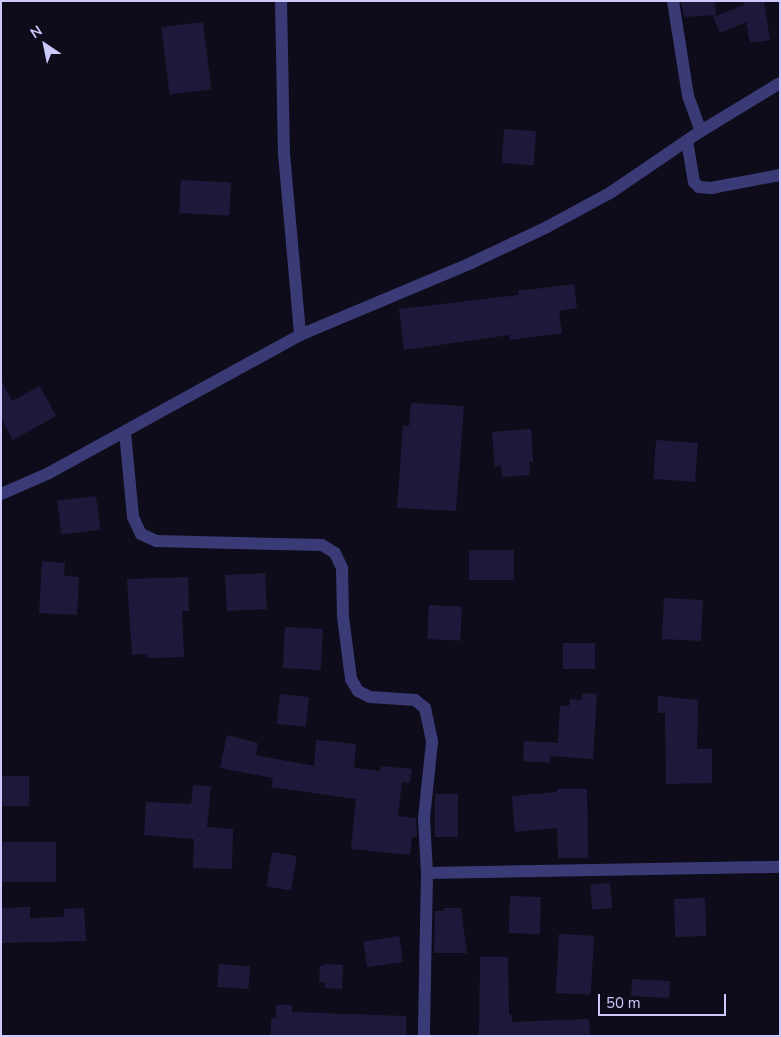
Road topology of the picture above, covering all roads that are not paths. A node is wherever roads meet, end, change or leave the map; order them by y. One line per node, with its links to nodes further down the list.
1 (281, 1): 7 (street)
2 (673, 1): 4 (street)
3 (780, 84): 4 (street)
4 (701, 131): 5 (street)
5 (687, 141): 6 (street); 7 (street)
6 (780, 175)
7 (300, 335): 8 (street)
8 (125, 432): 9 (street); 11 (street)
9 (1, 494)
10 (780, 867): 11 (street)
11 (427, 873): 12 (street)
12 (424, 1036)

